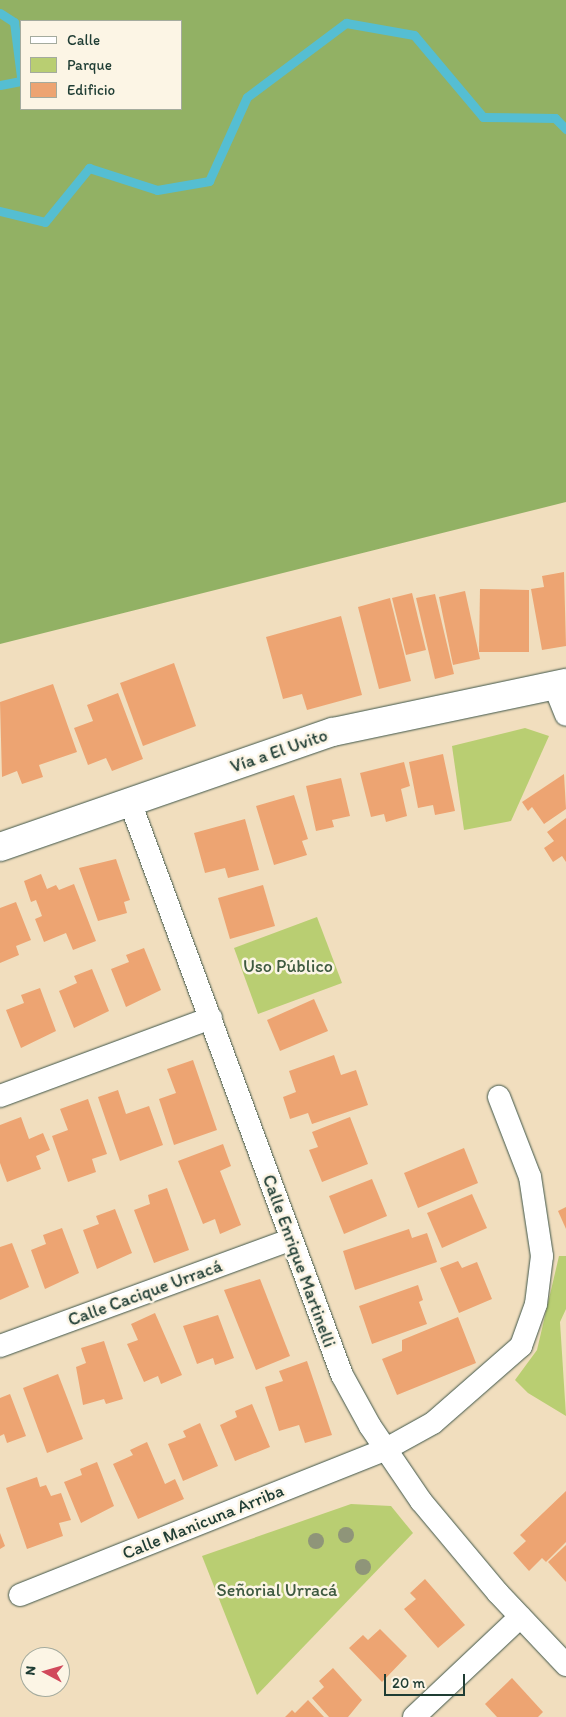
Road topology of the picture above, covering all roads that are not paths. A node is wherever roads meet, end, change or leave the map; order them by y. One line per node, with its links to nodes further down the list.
1 (560, 684): 2 (street); 3 (street, Vía a El Uvito)
2 (566, 715)
3 (130, 802): 4 (street, Vía a El Uvito); 5 (street, Calle Enrique Martinelli)
4 (0, 847)
5 (211, 1018): 6 (street); 8 (street, Calle Enrique Martinelli)
6 (0, 1096)
7 (499, 1098): 10 (street, Calle Manicuna Arriba)
8 (290, 1240): 9 (street, Calle Cacique Urracá); 10 (street, Calle Enrique Martinelli)
9 (0, 1346)
10 (386, 1449): 11 (street, Calle Manicuna Arriba); 12 (street, Calle Enrique Martinelli)
11 (20, 1595)
12 (520, 1617): 13 (street, Calle Enrique Martinelli); 14 (street)
13 (566, 1665)
14 (414, 1717)

